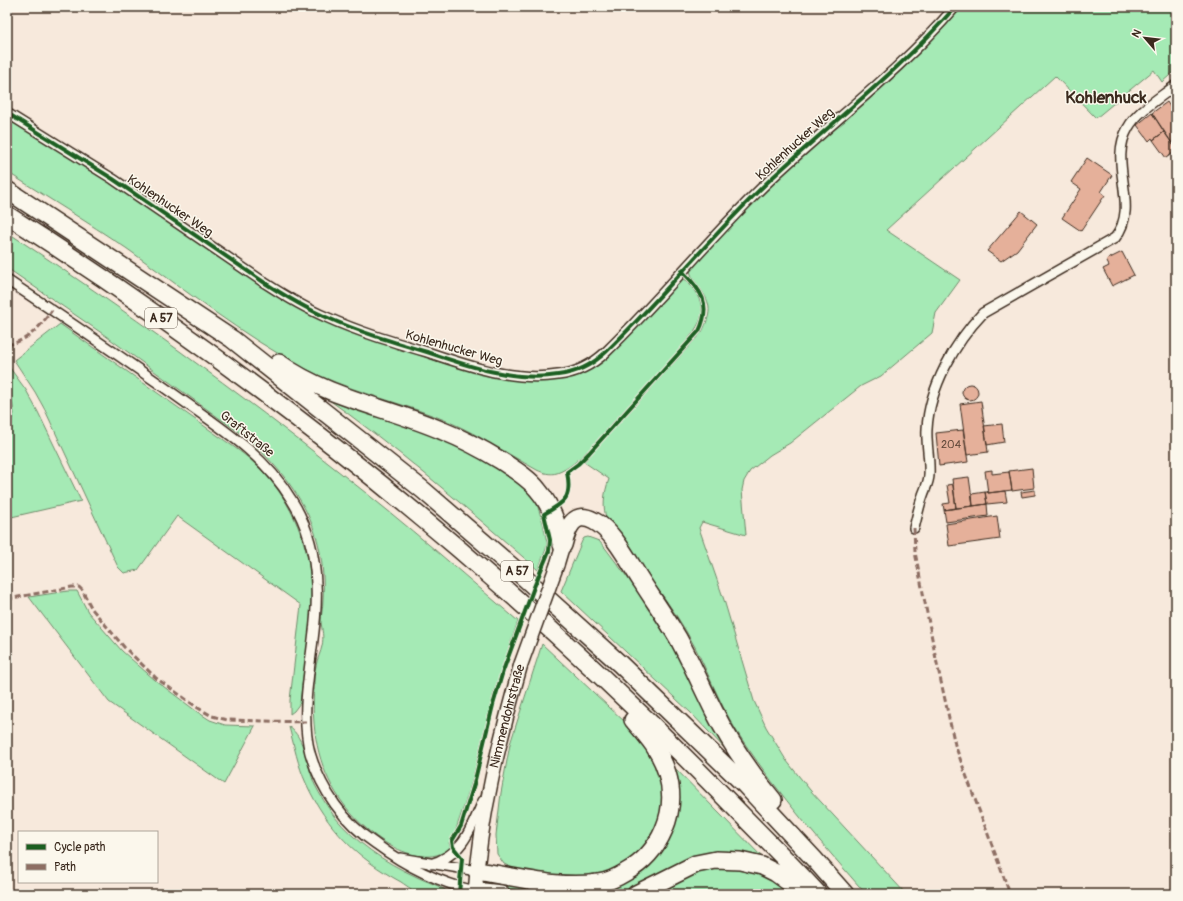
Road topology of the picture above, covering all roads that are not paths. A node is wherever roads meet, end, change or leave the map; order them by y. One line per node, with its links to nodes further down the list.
1 (955, 7): 3 (street, Kohlenhucker Weg)
2 (1176, 85): 8 (street)
3 (7, 113)
4 (7, 190): 7 (highway, A 57)
5 (7, 215): 10 (highway, A 57)
6 (7, 280): 12 (street, Graftstraße)
7 (191, 312): 9 (highway); 13 (highway, A 57)
8 (914, 528)
9 (562, 545): 11 (street, Nimmendohrstraße, bridge); 13 (highway)
10 (598, 673): 15 (highway); 20 (highway, A 57)
11 (490, 786): 14 (street); 15 (street, Nimmendohrstraße)
12 (396, 858): 14 (street, Graftstraße); 16 (street, Graftstraße)
13 (816, 860): 21 (highway, A 57)
14 (430, 864): 15 (street, Graftstraße)
15 (477, 871): 16 (street, Nimmendohrstraße)
16 (475, 892): 17 (highway)
17 (501, 894)
18 (636, 894): 19 (highway)
19 (805, 894)
20 (818, 894)
21 (845, 894)

